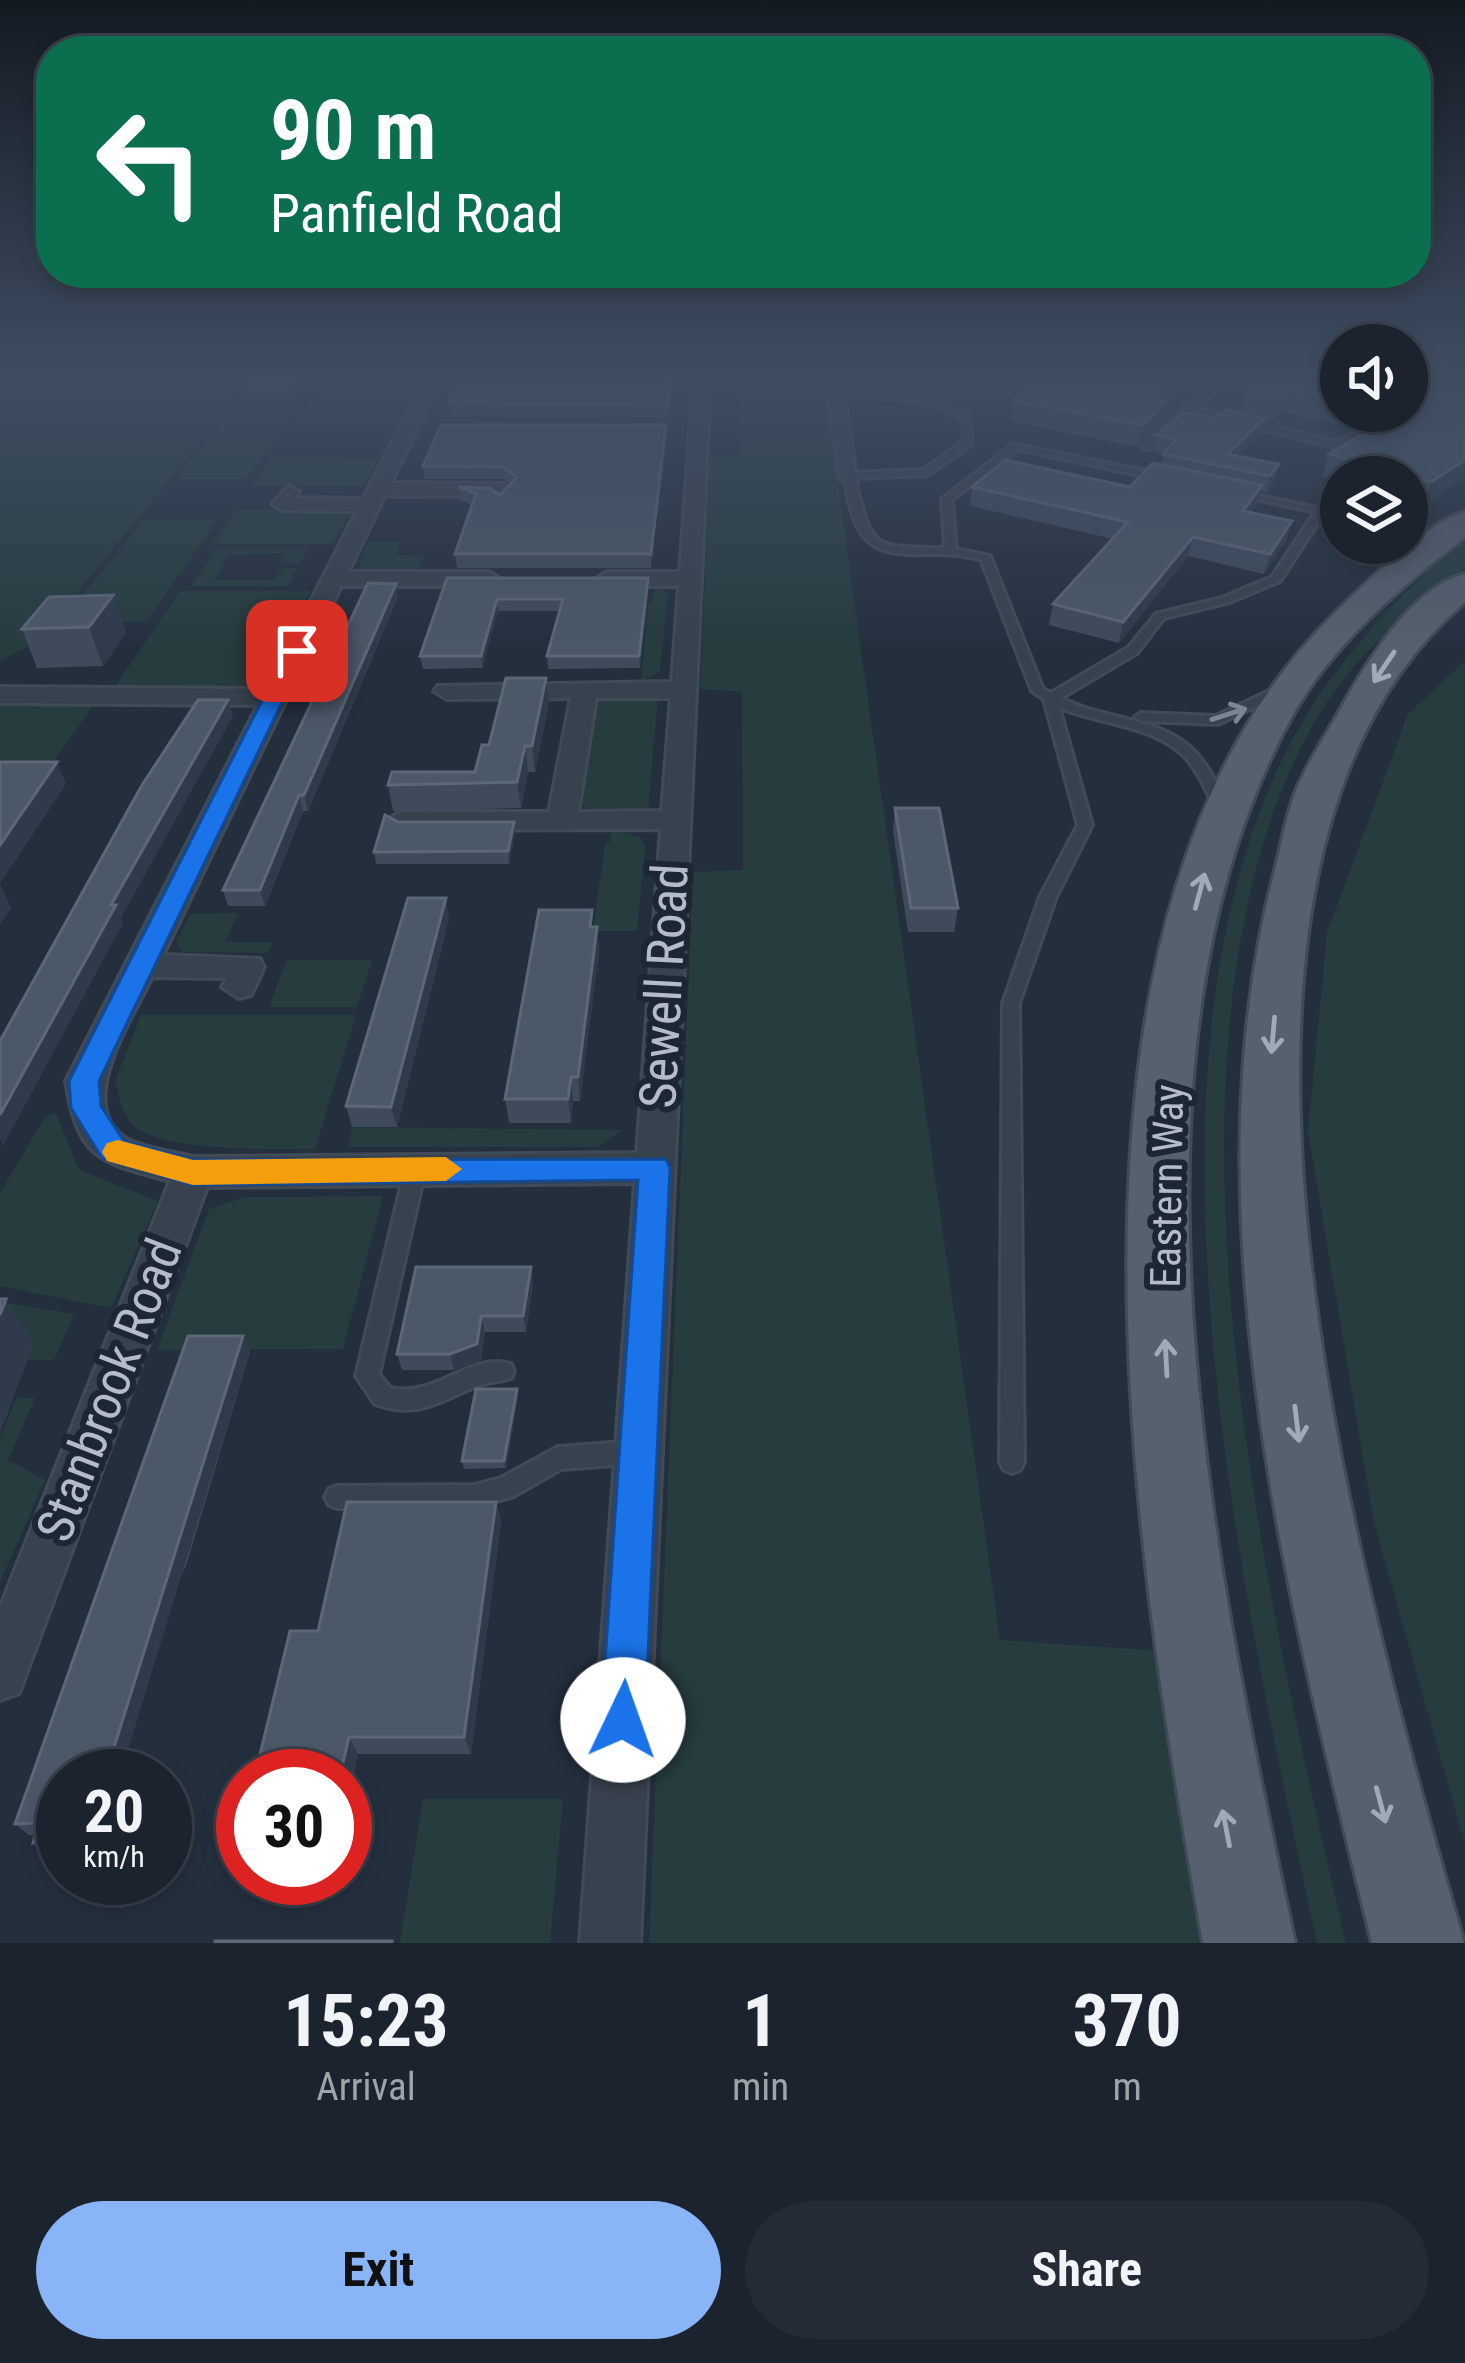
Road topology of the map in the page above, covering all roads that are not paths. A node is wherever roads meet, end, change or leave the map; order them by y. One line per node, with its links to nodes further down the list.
1 (392, 470): 11 (street)
2 (688, 470): 18 (street, Sewell Road)
3 (849, 470): 7 (street)
4 (931, 470): 7 (lane)
5 (985, 470): 14 (lane)
6 (1129, 470): 8 (lane)
7 (850, 477): 14 (lane)
8 (1174, 479)
9 (1216, 488): 26 (lane)
10 (289, 492): 11 (street)
11 (374, 497): 12 (street); 15 (street)
12 (501, 497)
13 (1465, 522): 20 (main road, Eastern Way)
14 (951, 551): 26 (lane)
15 (334, 579): 16 (street); 25 (street)
16 (512, 579)
17 (583, 579): 18 (street)
18 (689, 579): 22 (street, Sewell Road)
19 (1465, 584): 44 (main road, one-way to 44)
20 (1294, 683): 27 (lane, one-way to 20); 28 (main road, Eastern Way)
21 (585, 690): 22 (street); 23 (street); 29 (street)
22 (682, 690): 30 (street, Sewell Road)
23 (447, 691)
24 (0, 695): 25 (street)
25 (274, 697): 32 (street)
26 (1050, 699): 27 (lane); 39 (lane)
27 (1076, 706): 28 (lane)
28 (1226, 816): 43 (main road, Eastern Way, one-way to 28)
29 (562, 820): 30 (street, Sewell Road); 31 (street, Sewell Road)
30 (673, 820): 34 (street, Sewell Road)
31 (400, 821)
32 (140, 966): 33 (street); 36 (street)
33 (239, 987)
34 (654, 1168): 35 (street); 38 (street, Sewell Road)
35 (415, 1169): 36 (street); 37 (lane)
36 (193, 1172): 41 (street, Stanbrook Road)
37 (503, 1371)
38 (639, 1453): 40 (lane); 42 (street, Sewell Road)
39 (1012, 1462)
40 (337, 1498)
41 (0, 1674)
42 (610, 1943)
43 (1249, 1943)
44 (1418, 1943)

